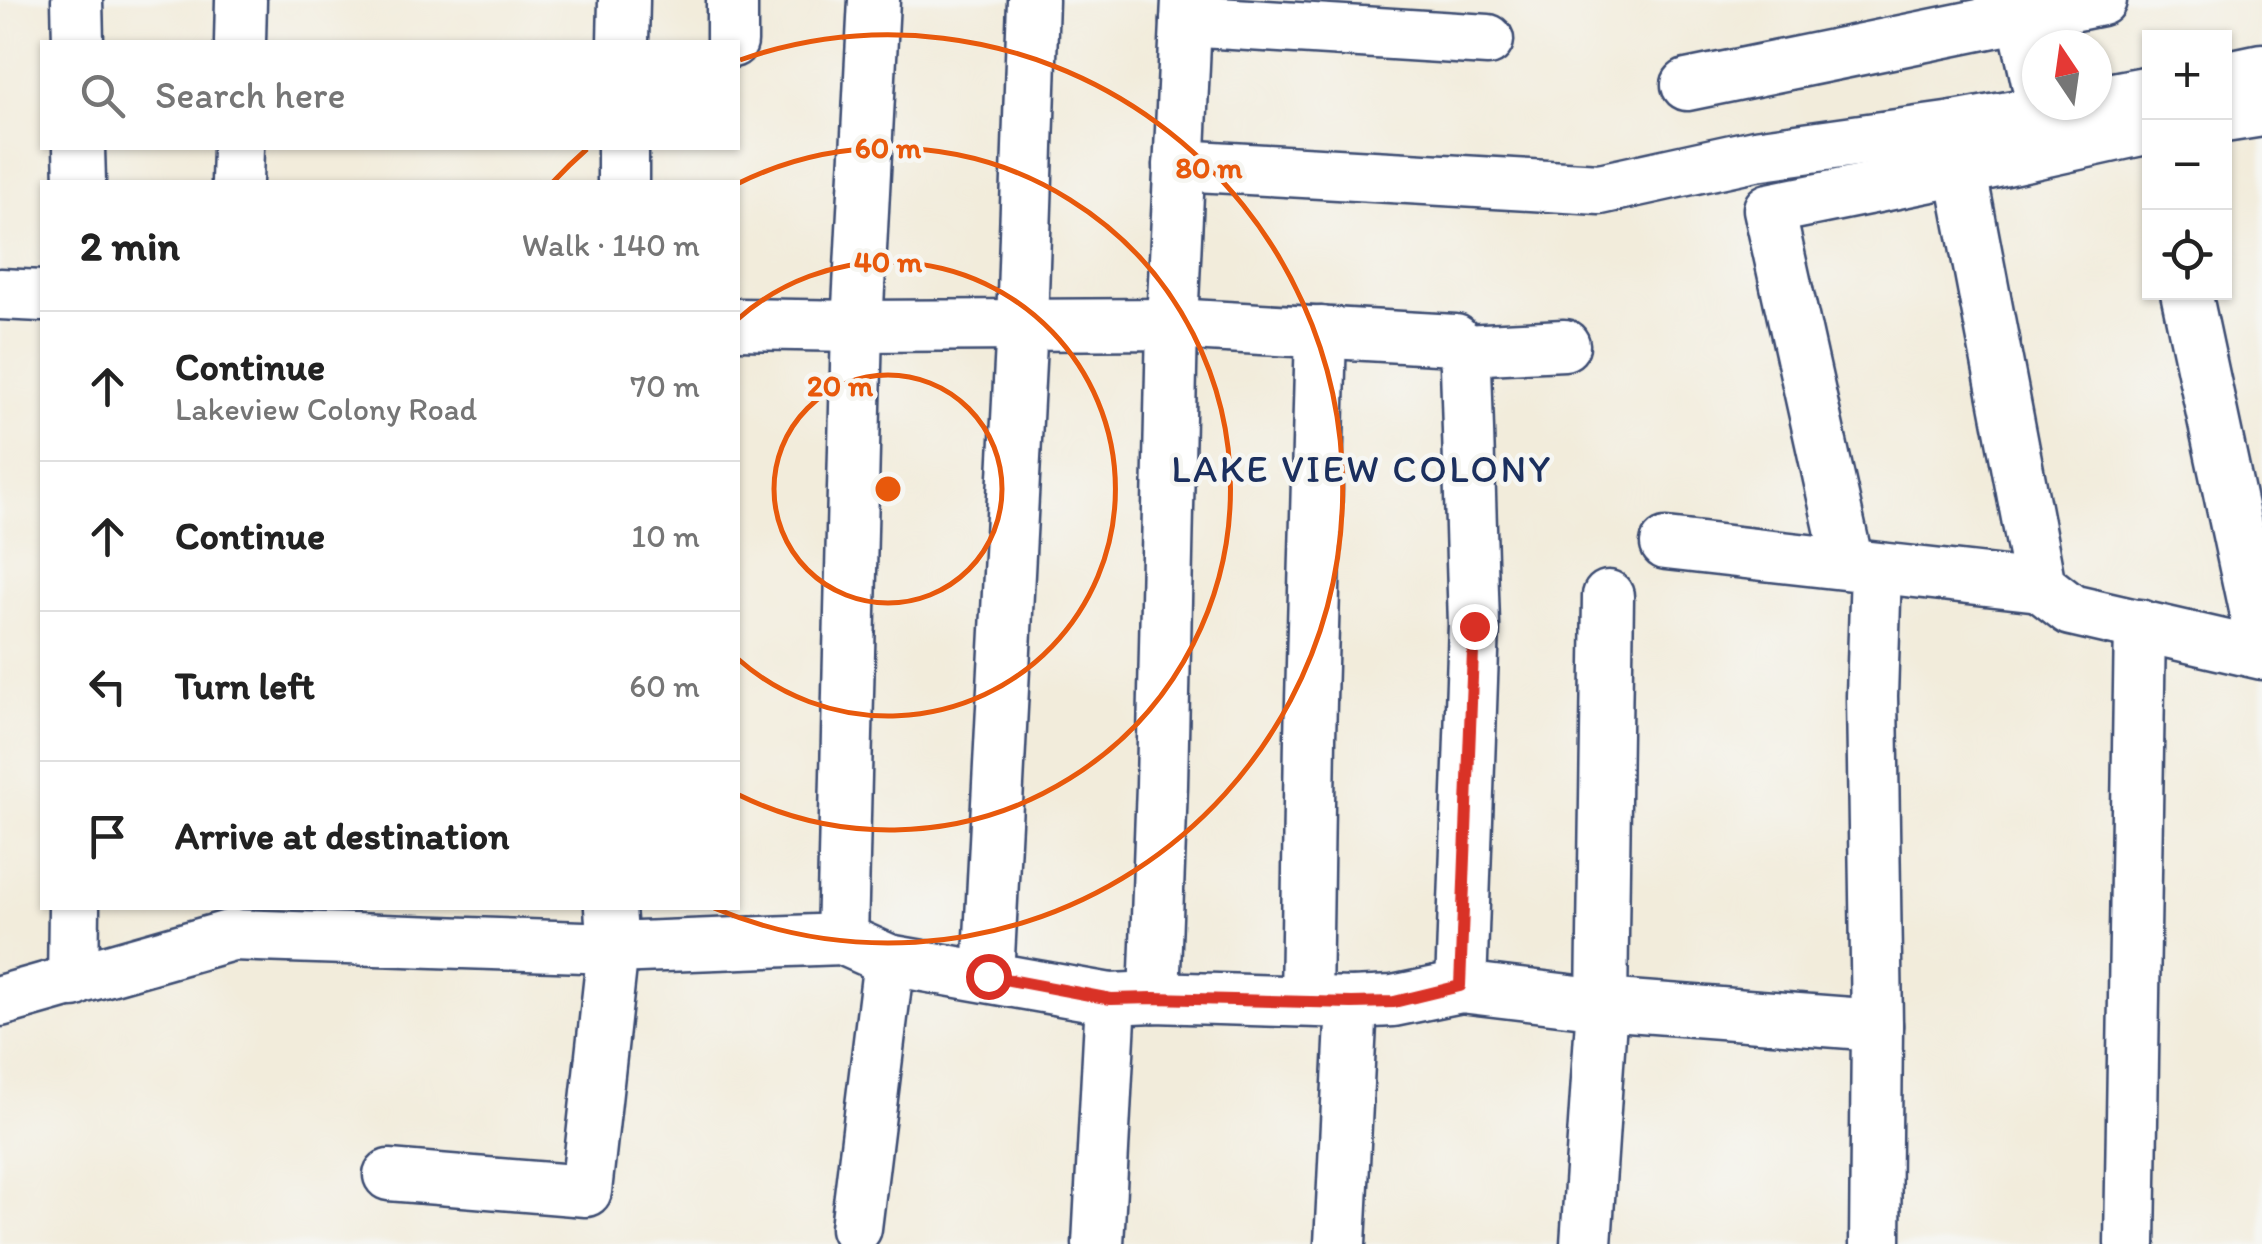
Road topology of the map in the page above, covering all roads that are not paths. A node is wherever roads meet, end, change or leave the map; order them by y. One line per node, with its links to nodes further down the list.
1 (77, 0): 10 (street)
2 (240, 0): 11 (street)
3 (624, 0): 12 (street)
4 (732, 0): 13 (street)
5 (874, 0): 38 (street)
6 (1034, 0): 36 (street)
7 (2101, 0): 8 (street)
8 (2021, 7): 17 (street)
9 (1186, 10): 14 (street); 28 (street)
10 (78, 40)
11 (240, 40)
12 (623, 40)
13 (732, 40)
14 (1488, 40)
15 (2262, 70): 16 (street)
16 (2232, 75)
17 (1687, 84)
18 (2142, 92): 19 (street)
19 (2112, 97)
20 (2262, 111): 22 (street)
21 (2022, 115): 24 (street)
22 (2232, 115)
23 (2142, 129): 24 (street)
24 (1957, 149): 28 (street); 43 (street); 44 (street)
25 (79, 150): 29 (street)
26 (238, 150): 30 (street)
27 (623, 150): 31 (street)
28 (1179, 165): 37 (street)
29 (80, 180)
30 (237, 180)
31 (622, 180)
32 (0, 294): 33 (street)
33 (40, 296)
34 (2188, 300): 47 (street)
35 (740, 324): 38 (street)
36 (1022, 324): 37 (street); 38 (street); 54 (street)
37 (1172, 324): 39 (street); 57 (street)
38 (858, 326): 52 (street)
39 (1321, 332): 41 (street); 59 (street)
40 (1564, 345): 41 (street)
41 (1464, 350): 56 (street)
42 (1666, 544): 43 (street)
43 (1862, 566): 44 (street); 61 (street)
44 (2040, 586): 46 (street)
45 (1608, 596): 60 (street)
46 (2140, 625): 47 (street); 68 (street)
47 (2262, 651)
48 (74, 910): 55 (street)
49 (232, 921): 50 (street); 55 (street)
50 (381, 923): 51 (street)
51 (612, 928): 52 (street); 62 (street)
52 (842, 939): 53 (street)
53 (889, 960): 54 (street); 63 (street)
54 (988, 976): 57 (street)
55 (73, 982): 58 (street)
56 (1460, 986): 59 (street); 60 (street)
57 (1132, 998): 59 (street); 64 (street)
58 (0, 1002)
59 (1350, 1002): 65 (street)
60 (1602, 1004): 61 (street); 66 (street)
61 (1877, 1025): 67 (street)
62 (388, 1176)
63 (856, 1228)
64 (1098, 1244)
65 (1340, 1244)
66 (1586, 1244)
67 (1875, 1244)
68 (2130, 1244)

